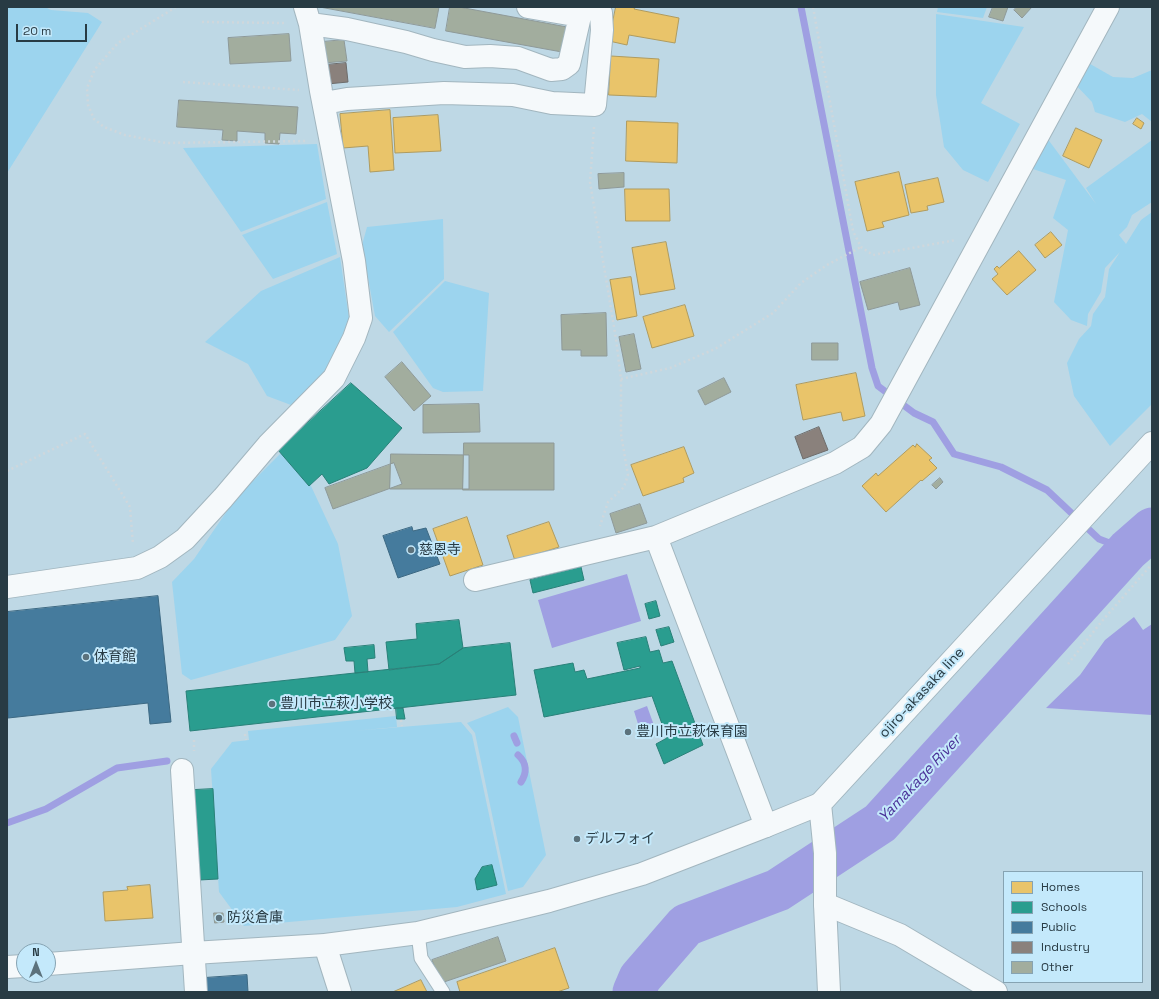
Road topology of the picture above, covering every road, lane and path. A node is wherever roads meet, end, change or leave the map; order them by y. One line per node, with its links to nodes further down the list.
1 (176, 7): 11 (path)
2 (528, 7): 5 (street)
3 (813, 7): 13 (path)
4 (1108, 7): 12 (street)
5 (588, 10): 6 (street); 10 (street)
6 (307, 15): 7 (path); 9 (street)
7 (202, 22)
8 (183, 82): 9 (path)
9 (322, 97): 10 (street); 11 (street)
10 (595, 105): 14 (path)
11 (332, 141): 19 (street)
12 (980, 242): 13 (path); 18 (street)
13 (861, 247): 14 (path)
14 (621, 379): 17 (path)
15 (1152, 443): 30 (street, ojiro-akasaka line)
16 (7, 471): 19 (path)
17 (598, 531)
18 (656, 537): 21 (street); 31 (street)
19 (160, 557): 22 (street)
20 (1152, 564): 23 (path)
21 (475, 580)
22 (7, 587)
23 (1068, 664)
24 (401, 720): 25 (path)
25 (402, 726)
26 (245, 734): 28 (path)
27 (194, 740): 29 (path)
28 (246, 740)
29 (188, 762): 35 (street)
30 (820, 804): 31 (street); 32 (street)
31 (766, 826): 33 (street)
32 (825, 904): 40 (street); 41 (street)
33 (418, 934): 34 (street); 39 (lane)
34 (325, 945): 35 (street); 38 (street)
35 (193, 953): 36 (street); 37 (street)
36 (56, 963)
37 (196, 992)
38 (340, 992)
39 (442, 992)
40 (829, 992)
41 (996, 992)

